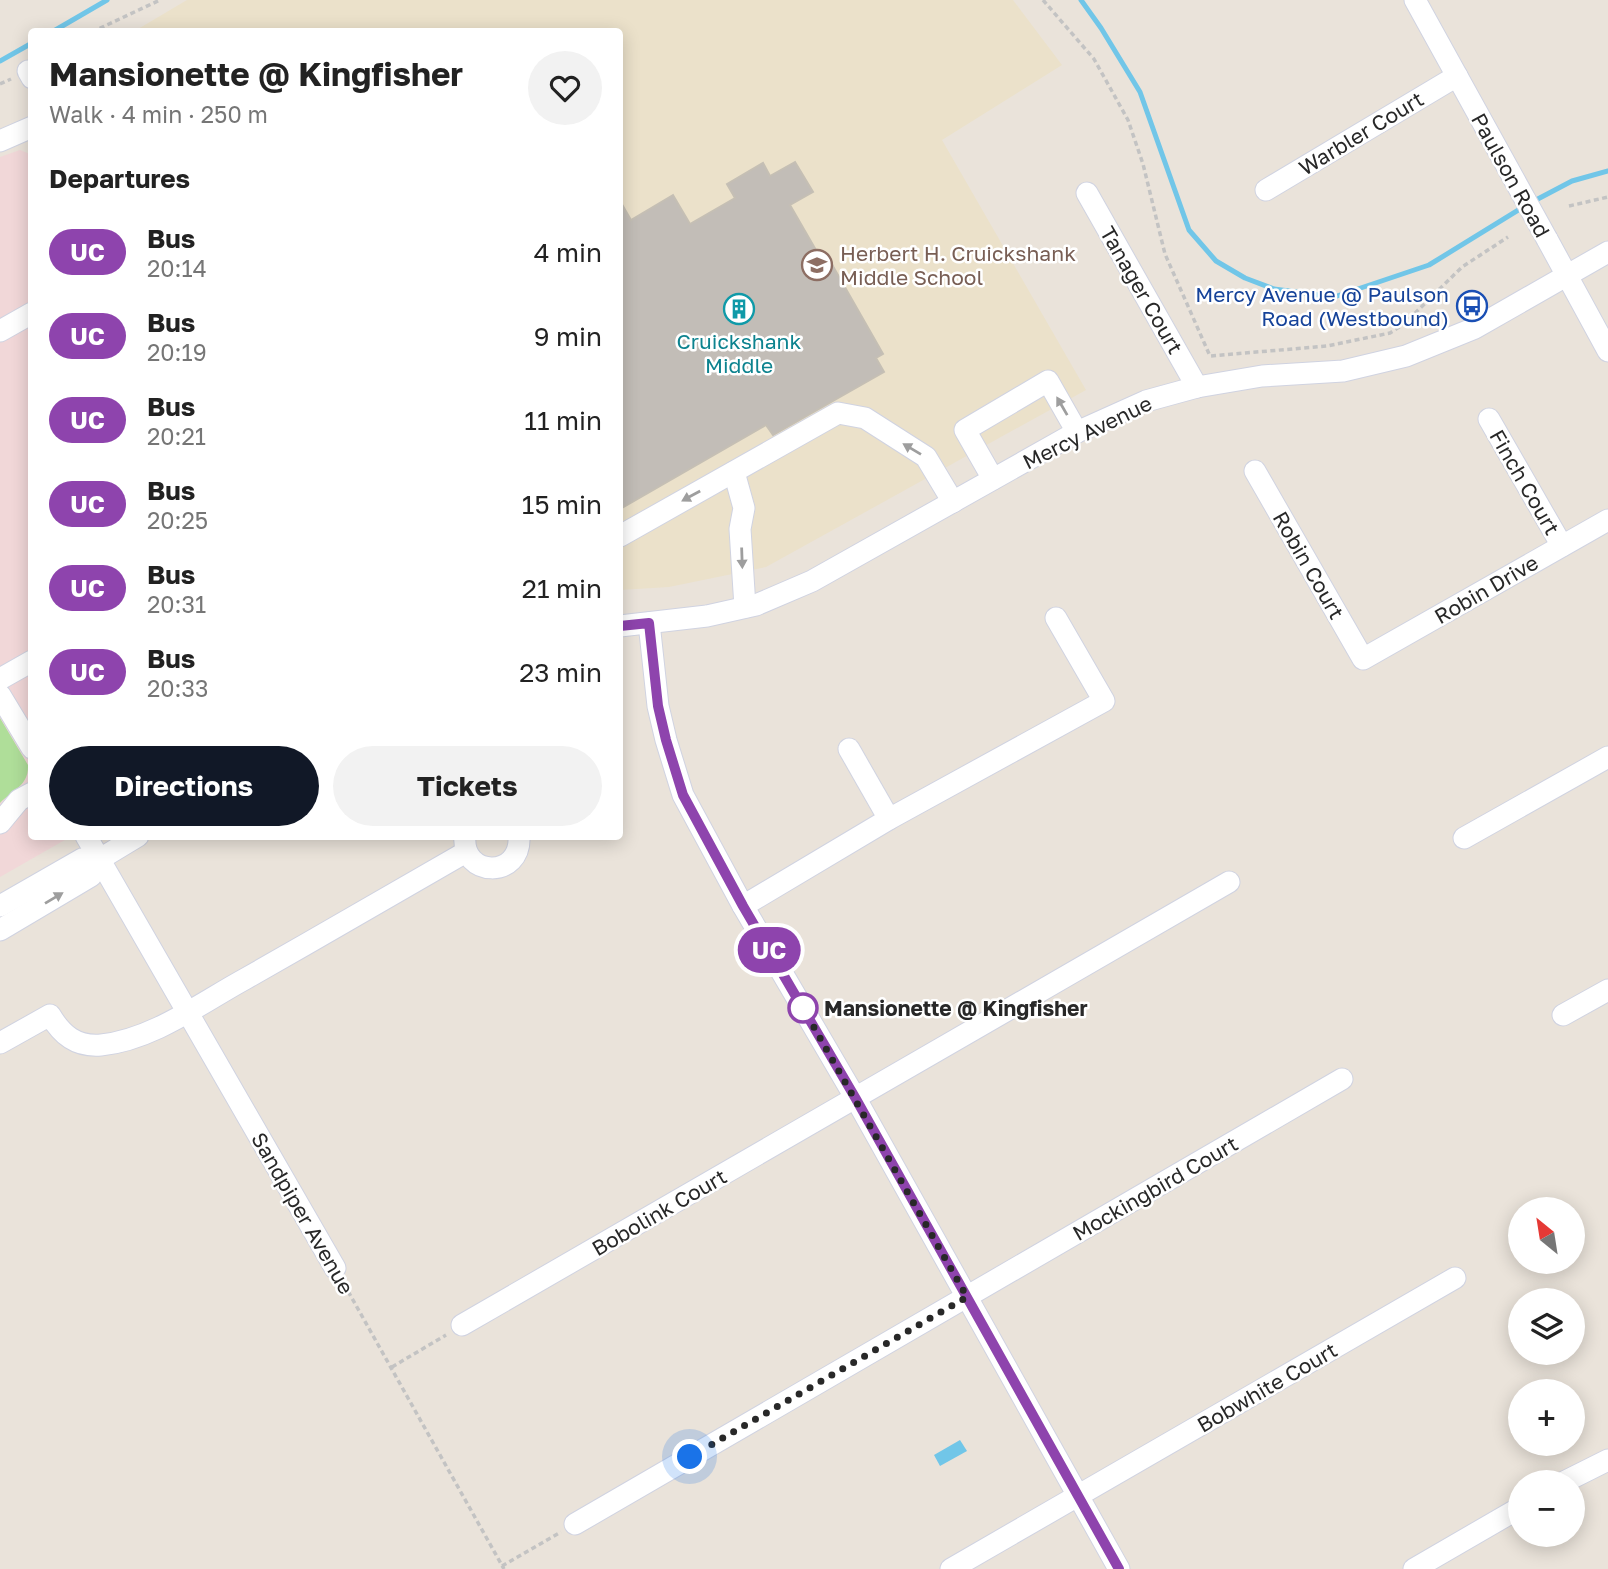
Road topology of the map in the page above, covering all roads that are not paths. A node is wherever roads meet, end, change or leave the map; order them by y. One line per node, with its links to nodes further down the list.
1 (1415, 0): 2 (street, Paulson Road)
2 (1457, 76): 5 (street, Warbler Court); 8 (street, Paulson Road, bridge)
3 (28, 129): 4 (street)
4 (0, 141)
5 (1266, 190)
6 (1087, 193): 12 (street, Tanager Court)
7 (1608, 252): 8 (street, Mercy Avenue)
8 (1567, 276): 11 (street, Paulson Road); 12 (street, Mercy Avenue)
9 (28, 315): 10 (street)
10 (0, 331)
11 (1608, 351)
12 (1197, 387): 14 (street, Mercy Avenue)
13 (1489, 419): 21 (street, Finch Court)
14 (1077, 432): 17 (street, Mercy Avenue); 17 (street, one-way to 17)
15 (1255, 471): 26 (street, Robin Court)
16 (734, 472): 18 (street, one-way to 16); 20 (street, one-way to 20); 22 (street, one-way to 22)
17 (993, 479): 18 (street, Mercy Avenue)
18 (953, 502): 22 (street, Mercy Avenue)
19 (1608, 520): 21 (street, Robin Drive)
20 (623, 534)
21 (1562, 546): 26 (street, Robin Drive)
22 (745, 607): 24 (street, Mercy Avenue)
23 (1056, 618): 34 (street)
24 (649, 623): 25 (street, Mercy Avenue); 44 (street)
25 (623, 626)
26 (1363, 659)
27 (28, 663): 28 (street)
28 (0, 679)
29 (0, 695): 30 (street)
30 (28, 741)
31 (849, 749): 34 (street)
32 (1608, 757): 36 (street)
33 (28, 795): 35 (street)
34 (889, 819): 44 (street)
35 (0, 823)
36 (1464, 838)
37 (88, 840): 41 (street, Sandpiper Avenue)
38 (131, 840): 41 (street)
39 (518, 840): 40 (street)
40 (466, 844): 47 (street)
41 (100, 859): 43 (street); 45 (street, one-way to 41); 47 (street, Sandpiper Avenue)
42 (1229, 882): 51 (street, Bobolink Court)
43 (0, 906)
44 (743, 906): 51 (street)
45 (0, 930)
46 (1608, 990): 48 (street)
47 (187, 1011): 49 (street); 52 (street, Sandpiper Avenue)
48 (1563, 1014)
49 (0, 1043)
50 (1342, 1079): 54 (street, Mockingbird Court)
51 (856, 1099): 54 (street); 55 (street, Bobolink Court)
52 (335, 1268)
53 (1455, 1278): 58 (street, Bobwhite Court)
54 (967, 1297): 58 (street); 60 (street, Mockingbird Court)
55 (463, 1325)
56 (1608, 1460): 57 (street)
57 (1585, 1472)
58 (1078, 1496): 61 (street, Bobwhite Court); 62 (street)
59 (1508, 1515): 63 (street)
60 (575, 1524)
61 (951, 1569)
62 (1119, 1569)
63 (1414, 1569)

